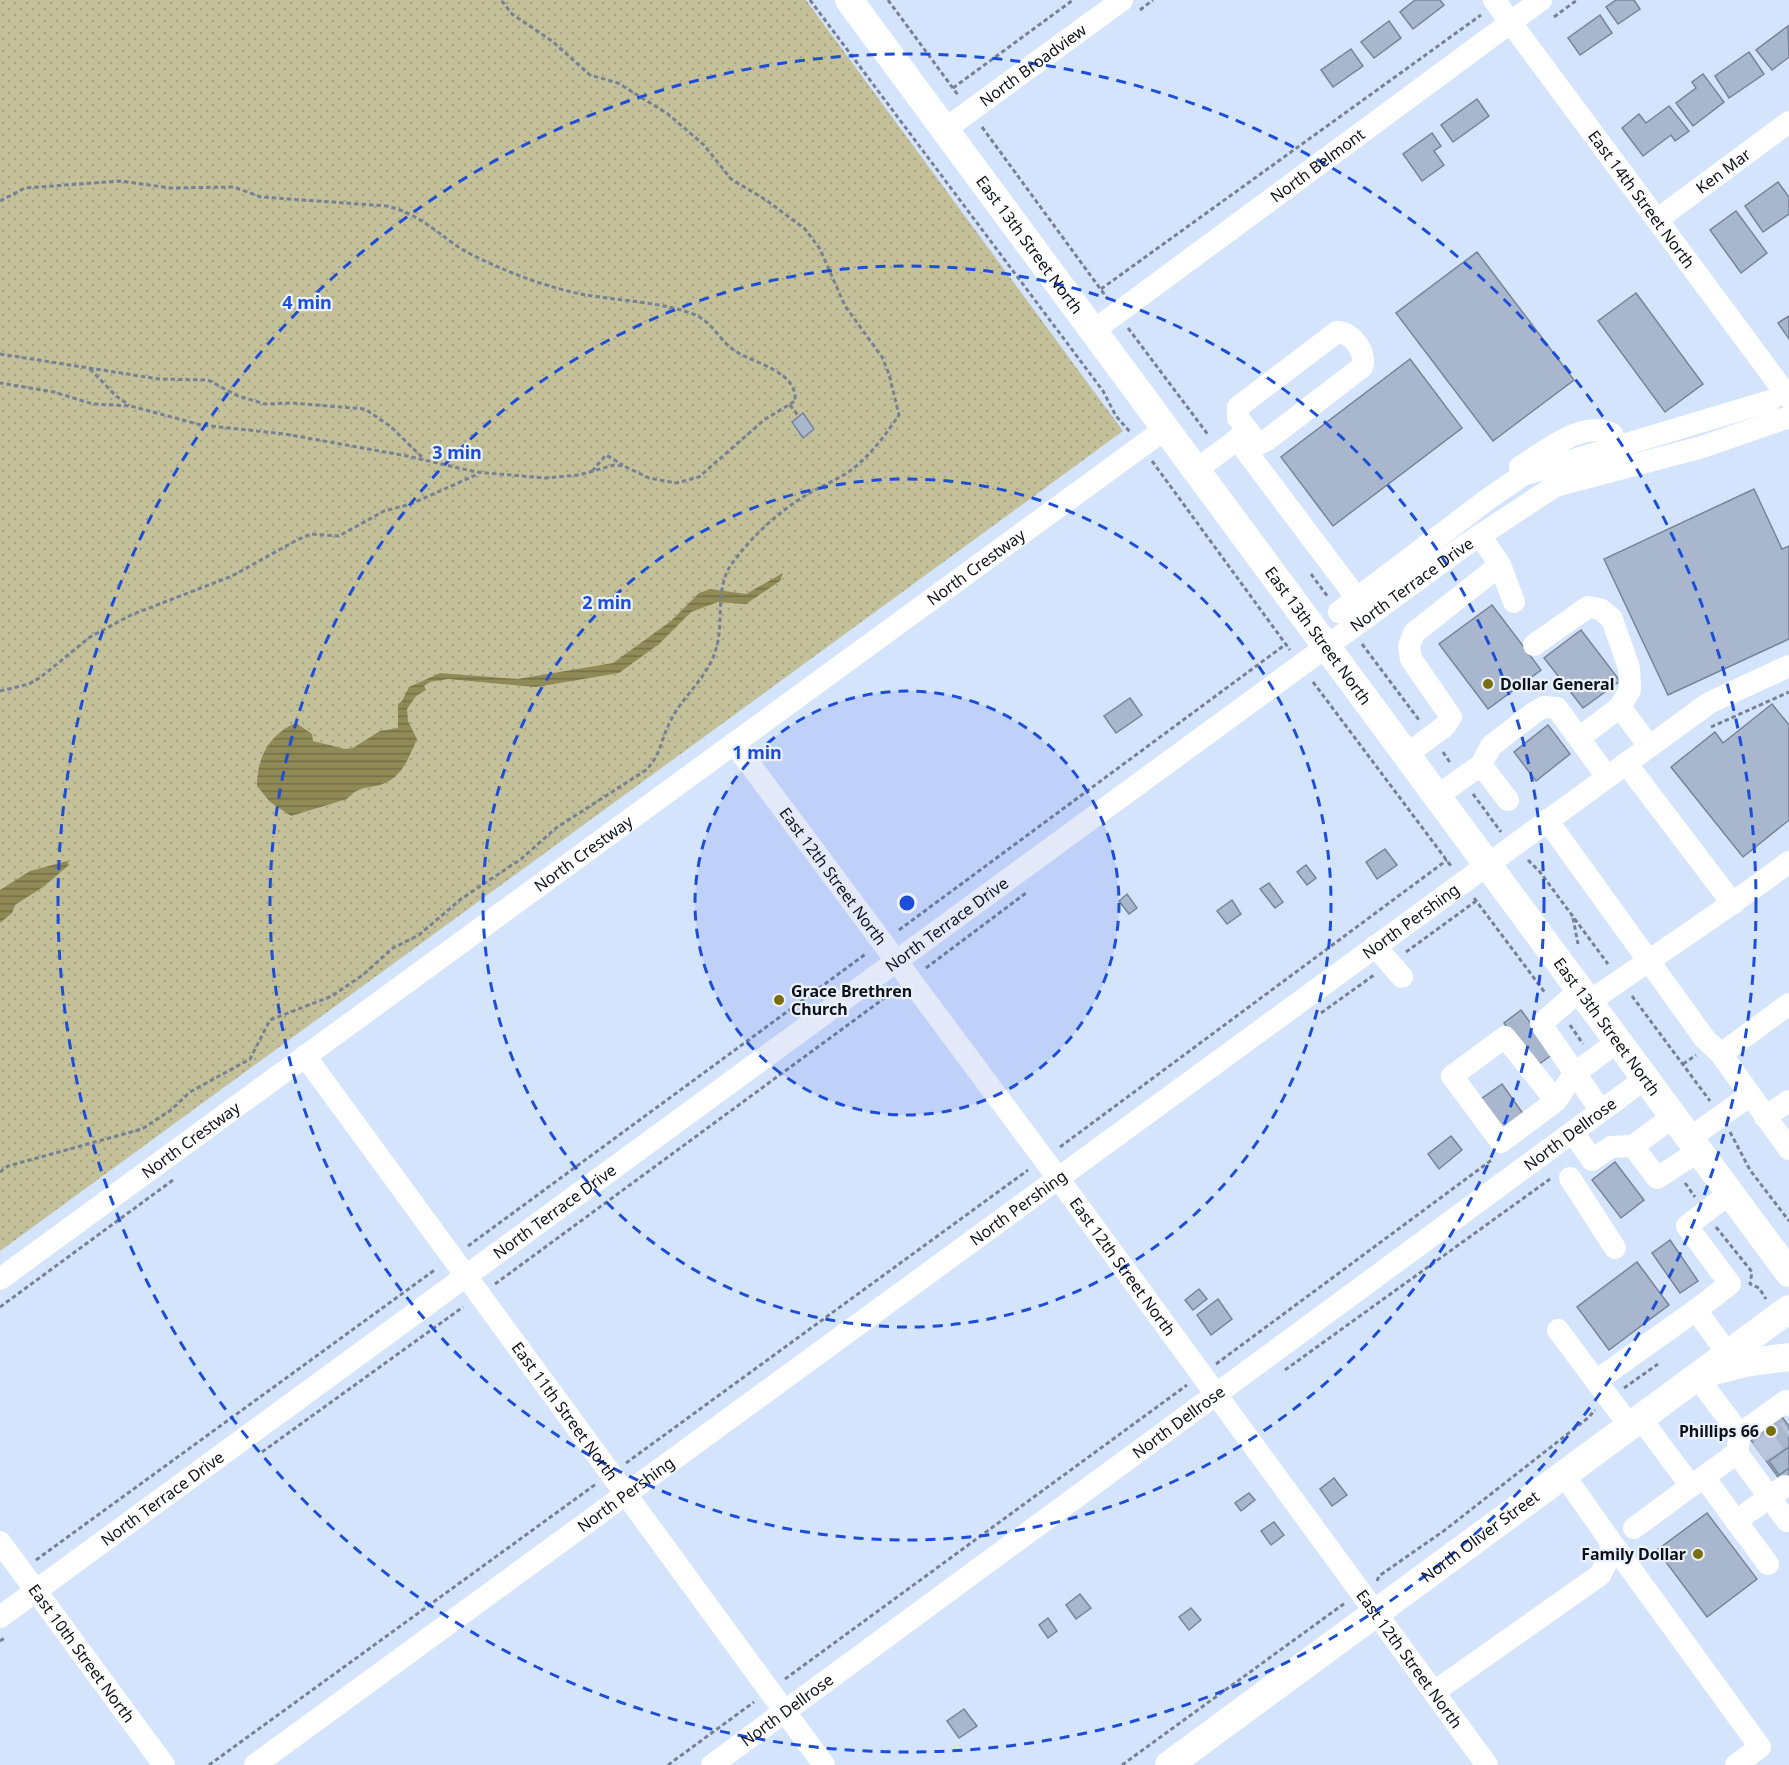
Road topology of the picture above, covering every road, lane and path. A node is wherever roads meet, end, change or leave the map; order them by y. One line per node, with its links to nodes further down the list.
1 (501, 0): 91 (path)
2 (810, 0): 26 (path)
3 (849, 0): 11 (main road, East 13th Street North)
4 (1073, 0): 9 (path)
5 (1122, 0): 11 (street, North Broadview)
6 (1541, 0): 8 (street, North Belmont)
7 (1495, 2): 8 (street, East 14th Street North); 14 (path)
8 (1510, 22): 13 (street, East 14th Street North); 15 (street, North Belmont)
9 (954, 88)
10 (1789, 122): 13 (street, Ken Mar)
11 (944, 130): 15 (main road, East 13th Street North)
12 (0, 201): 20 (path)
13 (1658, 219): 19 (street, East 14th Street North)
14 (1101, 289)
15 (1093, 331): 24 (main road, East 13th Street North)
16 (0, 354): 17 (path)
17 (90, 369): 21 (path); 28 (path)
18 (0, 383): 21 (path)
19 (1779, 400): 27 (street)
20 (790, 405): 22 (path); 29 (path)
21 (130, 406): 28 (path)
22 (799, 417)
23 (1789, 417): 27 (street, North Terrace Drive)
24 (1165, 429): 26 (street, North Crestway); 30 (main road, East 13th Street North)
25 (1242, 435): 25 (street); 30 (street); 37 (street)
26 (1142, 446): 38 (path); 46 (street, North Crestway)
27 (1622, 457): 33 (street, North Terrace Drive); 33 (street)
28 (425, 460): 32 (path)
29 (624, 466): 31 (path); 31 (path)
30 (1196, 470): 40 (main road, East 13th Street North)
31 (592, 471): 32 (path)
32 (491, 474): 43 (path)
33 (1539, 474): 34 (street, North Terrace Drive); 37 (street)
34 (1480, 535): 35 (street); 37 (street, North Terrace Drive)
35 (1500, 565): 36 (street); 48 (street)
36 (1514, 602)
37 (1354, 604): 40 (street, North Terrace Drive)
38 (1286, 644): 41 (path); 62 (path)
39 (1534, 645): 44 (street)
40 (1326, 647): 41 (street, North Terrace Drive); 48 (main road, East 13th Street North)
41 (1303, 664): 55 (path); 66 (street, North Terrace Drive)
42 (1789, 666): 47 (street, North Pershing)
43 (0, 691)
44 (1620, 708): 45 (street); 47 (street)
45 (1579, 738): 50 (street); 51 (street)
46 (734, 743): 62 (street, East 12th Street North); 73 (street, North Crestway)
47 (1649, 747): 49 (street, North Pershing)
48 (1406, 755): 52 (main road, East 13th Street North)
49 (1626, 763): 51 (street, North Pershing); 60 (street)
50 (1481, 765): 52 (street); 53 (street)
51 (1607, 777): 54 (street, North Pershing)
52 (1437, 796): 57 (main road, East 13th Street North)
53 (1508, 800)
54 (1547, 820): 57 (street, North Pershing); 65 (street)
55 (1447, 860): 58 (path); 88 (path)
56 (1789, 862): 60 (street)
57 (1487, 864): 58 (street, North Pershing); 68 (main road, East 13th Street North)
58 (1462, 883): 64 (street, North Pershing); 70 (path)
59 (1035, 887): 66 (path)
60 (1733, 904): 65 (street)
61 (1574, 916): 63 (path)
62 (883, 941): 66 (street, East 12th Street North); 97 (path)
63 (1578, 944)
64 (1375, 946): 67 (street); 92 (street, North Pershing)
65 (1648, 960): 68 (street); 72 (street)
66 (904, 970): 88 (street, East 12th Street North); 101 (street, North Terrace Drive); 101 (path)
67 (1402, 977)
68 (1585, 996): 70 (street); 71 (main road, East 13th Street North)
69 (1789, 1004): 72 (street)
70 (1558, 1009): 74 (path); 75 (street)
71 (1618, 1041): 74 (street); 76 (main road, East 13th Street North)
72 (1721, 1054): 77 (street)
73 (305, 1056): 97 (street, East 11th Street North); 99 (street, North Crestway)
74 (1594, 1059): 75 (street)
75 (1574, 1074): 78 (street); 80 (street)
76 (1646, 1078): 80 (street, North Dellrose); 83 (main road, East 13th Street North)
77 (1749, 1096): 82 (street); 83 (street)
78 (1556, 1101): 81 (street); 81 (street)
79 (1789, 1101): 82 (street)
80 (1601, 1111): 84 (street, North Dellrose)
81 (1535, 1116): 84 (street)
82 (1765, 1117): 86 (street)
83 (1687, 1135): 85 (street); 90 (street); 94 (main road, East 13th Street North)
84 (1559, 1142): 89 (street); 93 (street); 113 (street, North Dellrose)
85 (1634, 1146): 89 (street); 90 (street)
86 (1789, 1149)
87 (1494, 1158): 110 (path)
88 (1044, 1159): 92 (street, East 12th Street North); 118 (path)
89 (1592, 1160): 93 (street)
90 (1673, 1167): 95 (path)
91 (0, 1172)
92 (1058, 1178): 110 (street, East 12th Street North); 122 (street, North Pershing)
93 (1570, 1178): 96 (street)
94 (1730, 1193): 95 (street); 98 (main road, East 13th Street North)
95 (1705, 1212): 100 (path); 105 (street)
96 (1615, 1248)
97 (452, 1258): 101 (street, East 11th Street North); 128 (path)
98 (1789, 1273)
99 (0, 1280)
100 (1750, 1284): 102 (path); 103 (path)
101 (473, 1286): 117 (path); 118 (street, East 11th Street North); 130 (street, North Terrace Drive)
102 (1759, 1288)
103 (1749, 1290)
104 (1789, 1309): 107 (main road, North Oliver Street)
105 (1695, 1310): 107 (street); 112 (street)
106 (1558, 1330): 112 (street)
107 (1728, 1354): 111 (main road, North Oliver Street)
108 (1789, 1357): 111 (main road)
109 (1666, 1358): 112 (path)
110 (1202, 1374): 113 (street, East 12th Street North); 134 (path)
111 (1699, 1376): 115 (main road, North Oliver Street); 116 (street)
112 (1603, 1390): 115 (street); 131 (path)
113 (1217, 1394): 131 (street, East 12th Street North); 136 (street, North Dellrose)
114 (1789, 1405): 116 (street)
115 (1635, 1422): 119 (main road, North Oliver Street); 120 (street)
116 (1745, 1451): 120 (street); 121 (street)
117 (259, 1454)
118 (611, 1474): 122 (street, East 11th Street North); 138 (path)
119 (1564, 1475): 126 (street); 131 (main road, North Oliver Street)
120 (1698, 1481): 123 (street); 125 (street)
121 (1777, 1492): 123 (street); 124 (street)
122 (626, 1494): 134 (street, East 11th Street North); 139 (street, North Pershing)
123 (1736, 1521): 129 (street)
124 (1788, 1522)
125 (1634, 1528)
126 (1609, 1539): 135 (street); 146 (street)
127 (0, 1542): 130 (street, East 10th Street North)
128 (32, 1563)
129 (1768, 1564)
130 (36, 1591): 132 (street, North Terrace Drive); 137 (street, East 10th Street North)
131 (1369, 1602): 135 (street, East 12th Street North); 143 (path); 144 (main road, North Oliver Street)
132 (5, 1626): 133 (path)
133 (0, 1641)
134 (770, 1690): 136 (street, East 11th Street North); 140 (path)
135 (1434, 1692): 145 (street, East 12th Street North)
136 (785, 1712): 141 (street, North Dellrose); 142 (street, East 11th Street North)
137 (164, 1765)
138 (209, 1765)
139 (255, 1765)
140 (668, 1765)
141 (712, 1765)
142 (824, 1765)
143 (1122, 1765)
144 (1169, 1765)
145 (1487, 1765)
146 (1736, 1765)

